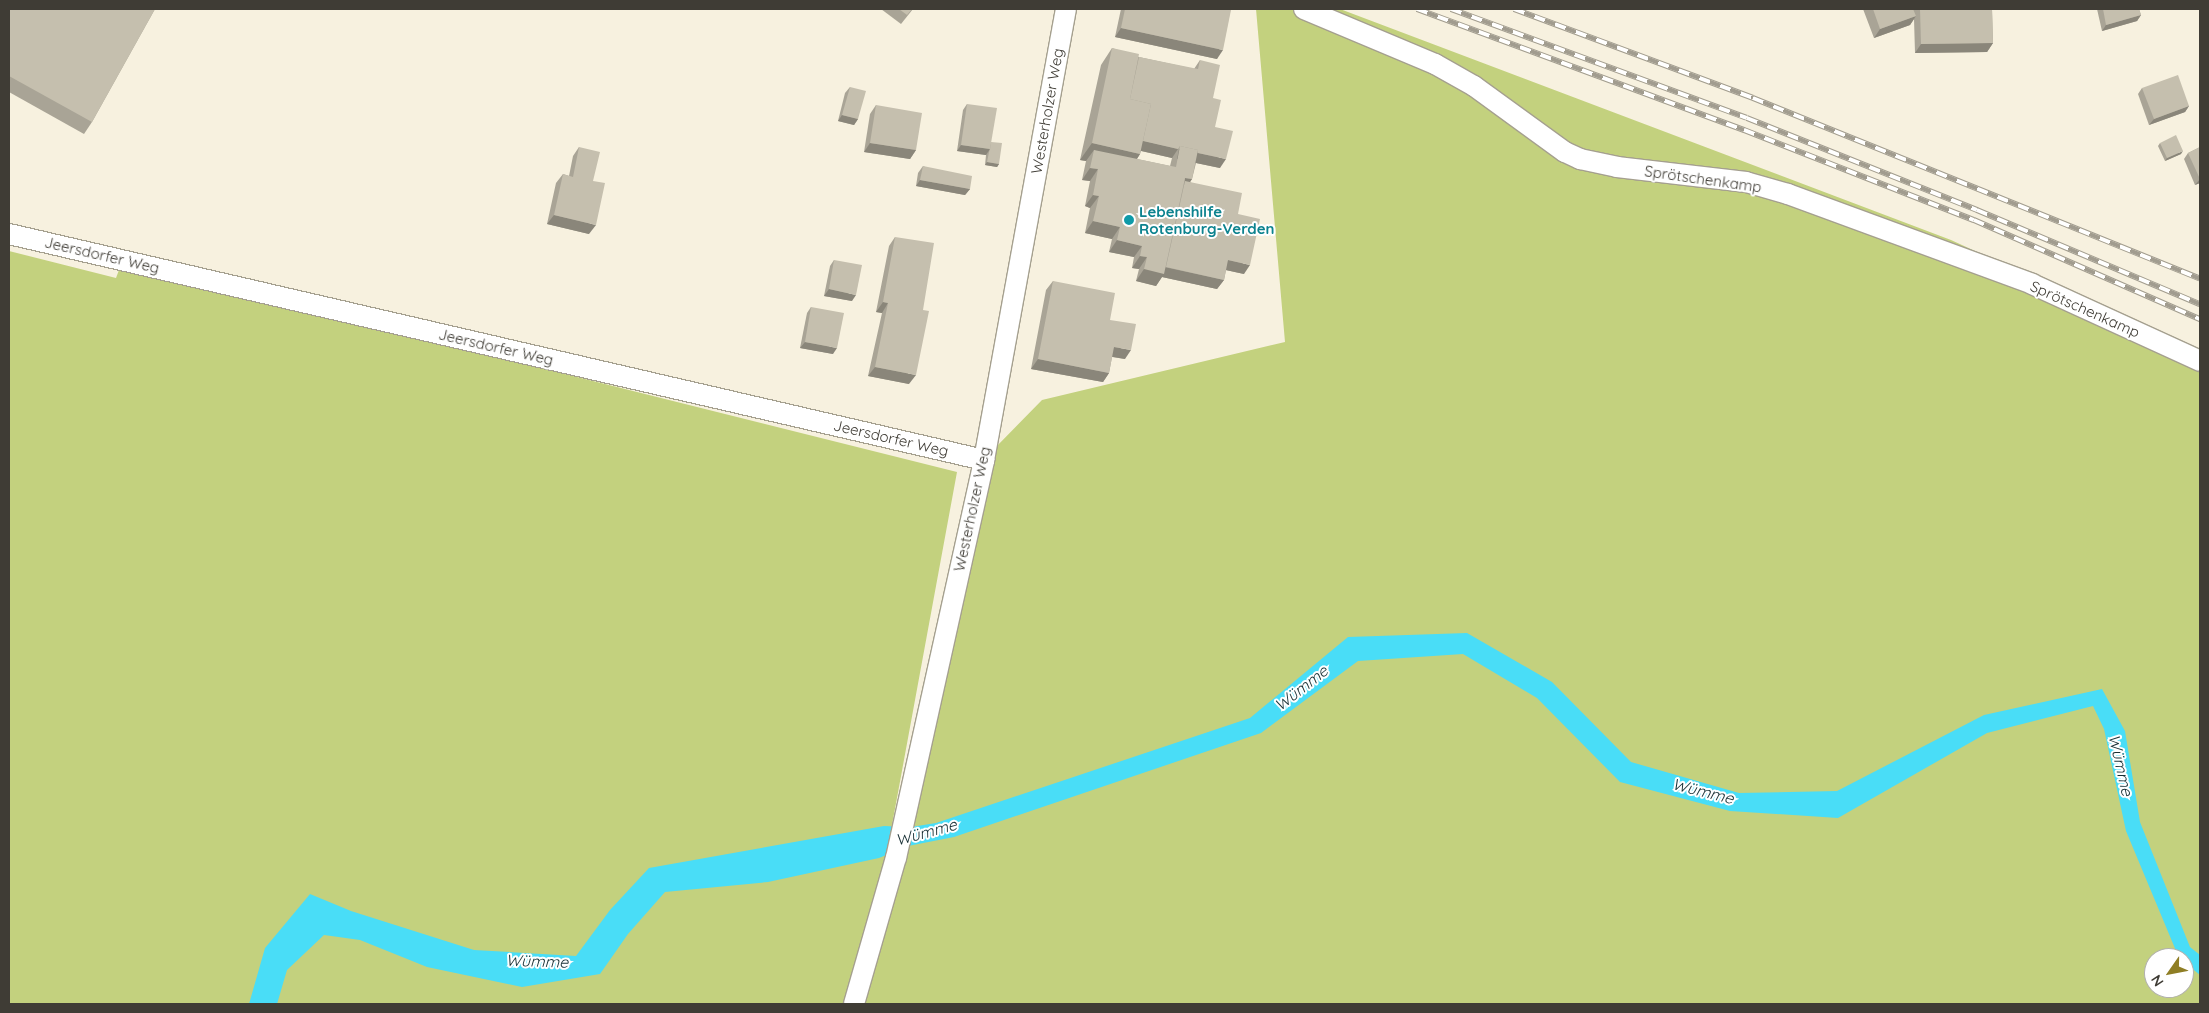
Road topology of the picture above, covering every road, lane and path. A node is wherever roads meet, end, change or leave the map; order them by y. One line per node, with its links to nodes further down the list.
1 (1066, 9): 5 (street, Westerholzer Weg)
2 (1304, 9): 4 (street, Sprötschenkamp)
3 (9, 234): 5 (street, Jeersdorfer Weg)
4 (2200, 361)
5 (984, 460): 6 (street, Westerholzer Weg)
6 (854, 1004)

